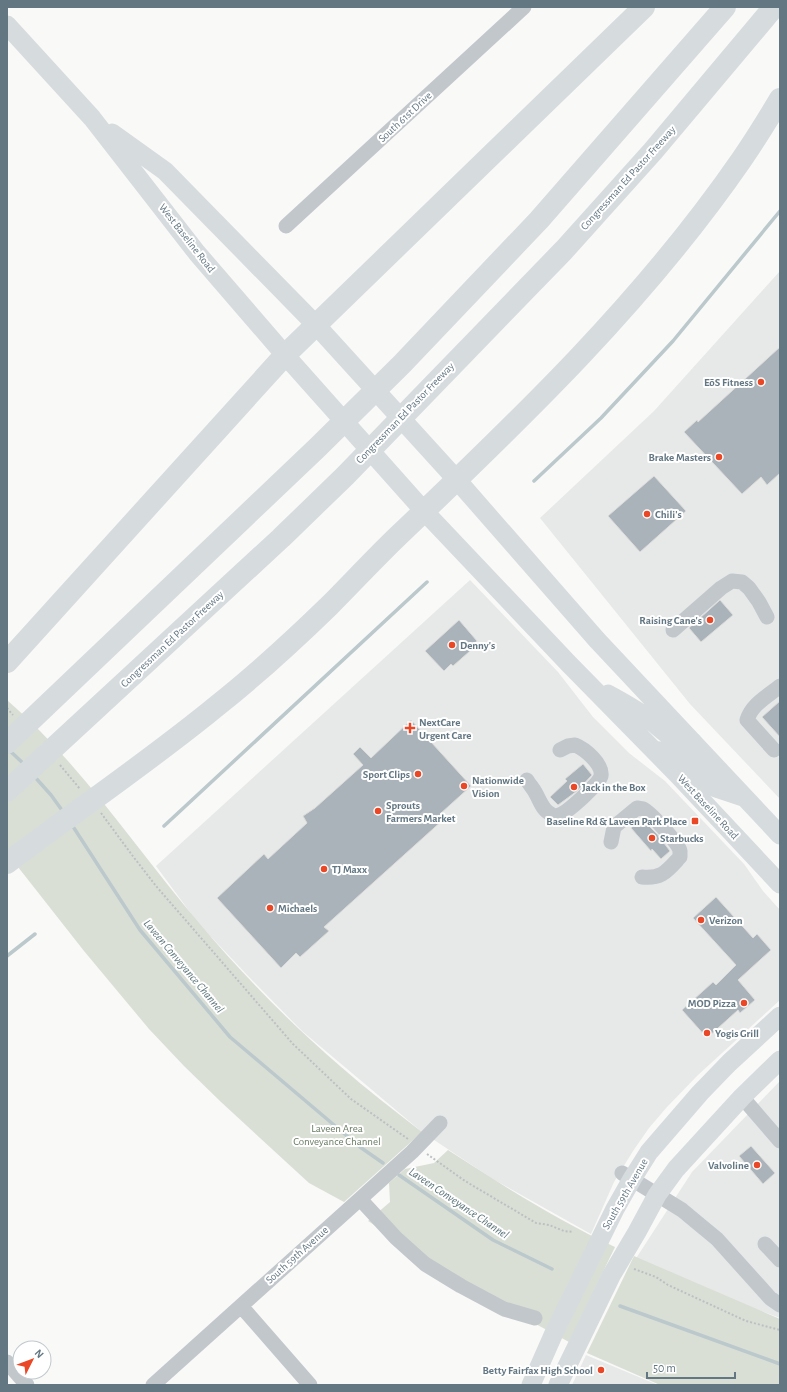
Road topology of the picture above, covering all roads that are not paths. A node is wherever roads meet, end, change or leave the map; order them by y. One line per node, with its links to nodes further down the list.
1 (524, 7): 8 (street, South 61st Drive)
2 (644, 7): 9 (highway)
3 (726, 7): 19 (highway)
4 (774, 7): 24 (highway, Congressman Ed Pastor Freeway)
5 (7, 25): 7 (main road, West Baseline Road)
6 (780, 99): 11 (highway)
7 (92, 118): 9 (main road, West Baseline Road); 10 (main road, West Baseline Road)
8 (286, 226)
9 (316, 325): 10 (highway); 11 (main road, West Baseline Road)
10 (285, 355): 12 (main road, West Baseline Road); 15 (highway)
11 (457, 480): 12 (highway); 18 (main road, West Baseline Road)
12 (424, 511): 16 (main road, West Baseline Road); 28 (highway)
13 (767, 617): 14 (street)
14 (673, 630)
15 (7, 662)
16 (590, 686): 18 (main road); 21 (main road, West Baseline Road)
17 (780, 686): 22 (street)
18 (692, 741): 25 (main road, West Baseline Road)
19 (7, 743)
20 (560, 750): 23 (street)
21 (654, 750): 25 (main road); 30 (main road, West Baseline Road)
22 (774, 750)
23 (526, 780)
24 (9, 790)
25 (746, 798): 26 (main road, West Baseline Road)
26 (780, 835)
27 (611, 842): 29 (street)
28 (7, 863)
29 (642, 877)
30 (780, 884)
31 (780, 1016): 36 (main road, South 59th Avenue)
32 (780, 1060): 33 (main road)
33 (742, 1097): 35 (street); 37 (main road)
34 (440, 1123): 38 (street, South 59th Avenue)
35 (780, 1140)
36 (627, 1176): 37 (street); 48 (main road, South 59th Avenue)
37 (657, 1195): 41 (street); 49 (main road)
38 (360, 1199): 42 (street, South 59th Avenue); 43 (street)
39 (765, 1244): 40 (street)
40 (780, 1260)
41 (780, 1305)
42 (241, 1306): 46 (street, South 59th Avenue); 47 (street)
43 (535, 1318)
44 (7, 1362): 45 (street)
45 (27, 1385)
46 (153, 1385)
47 (310, 1385)
48 (531, 1385)
49 (558, 1385)

